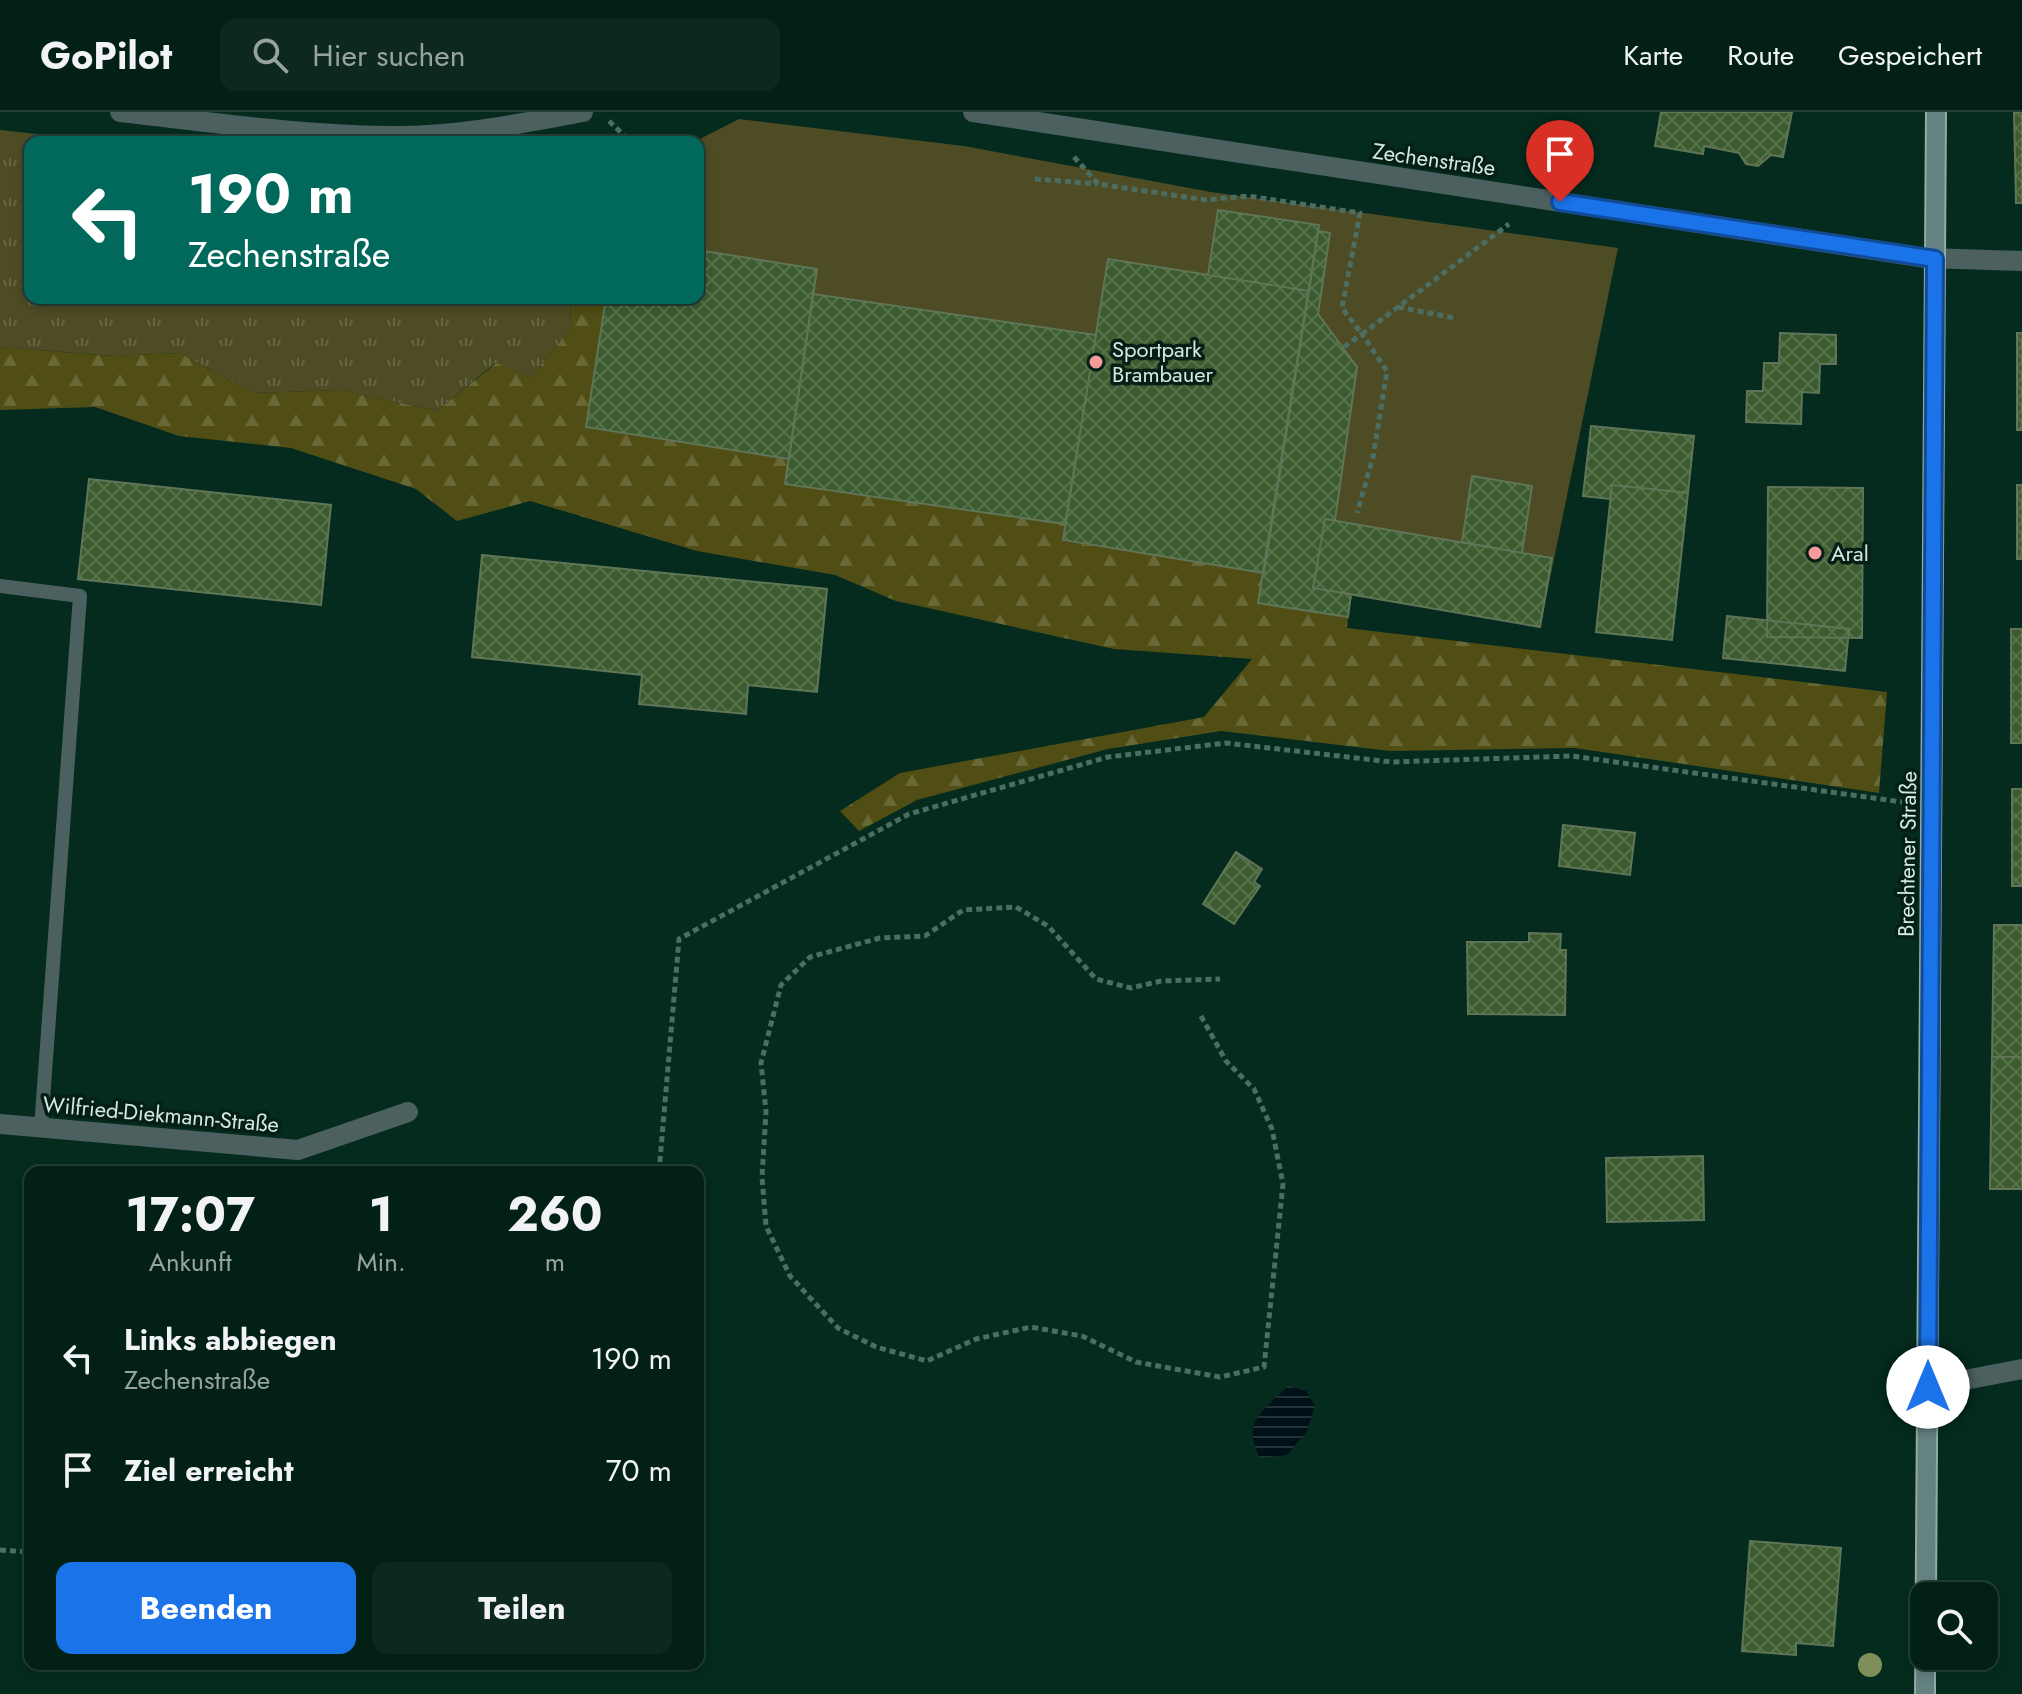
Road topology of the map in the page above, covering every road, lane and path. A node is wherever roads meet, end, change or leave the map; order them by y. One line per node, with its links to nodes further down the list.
1 (120, 112): 2 (street)
2 (583, 112)
3 (600, 112): 7 (path)
4 (973, 112): 6 (street, Zechenstraße)
5 (1936, 112): 11 (main road, Brechtener Straße)
6 (1044, 123): 9 (path); 10 (street, Zechenstraße)
7 (625, 136)
8 (1035, 179): 9 (path)
9 (1098, 184): 15 (path)
10 (1541, 199): 11 (street, Zechenstraße); 13 (path)
11 (1935, 259): 12 (street, Zechenstraße); 19 (main road, Brechtener Straße)
12 (2022, 261)
13 (1398, 307): 14 (path); 15 (path)
14 (1455, 318)
15 (1362, 334): 16 (path); 17 (path)
16 (1344, 347)
17 (1357, 513)
18 (0, 586): 24 (lane)
19 (1931, 803): 25 (path); 27 (main road, Brechtener Straße)
20 (1220, 979): 21 (path)
21 (1201, 1016)
22 (408, 1112): 24 (street, Wilfried-Diekmann-Straße)
23 (0, 1124): 24 (street, Wilfried-Diekmann-Straße)
24 (41, 1127)
25 (660, 1166)
26 (2022, 1369): 27 (street)
27 (1928, 1387): 30 (main road, Brechtener Straße)
28 (0, 1550): 29 (path)
29 (24, 1552)
30 (1926, 1582)
31 (1926, 1670): 32 (main road)
32 (1925, 1694)

